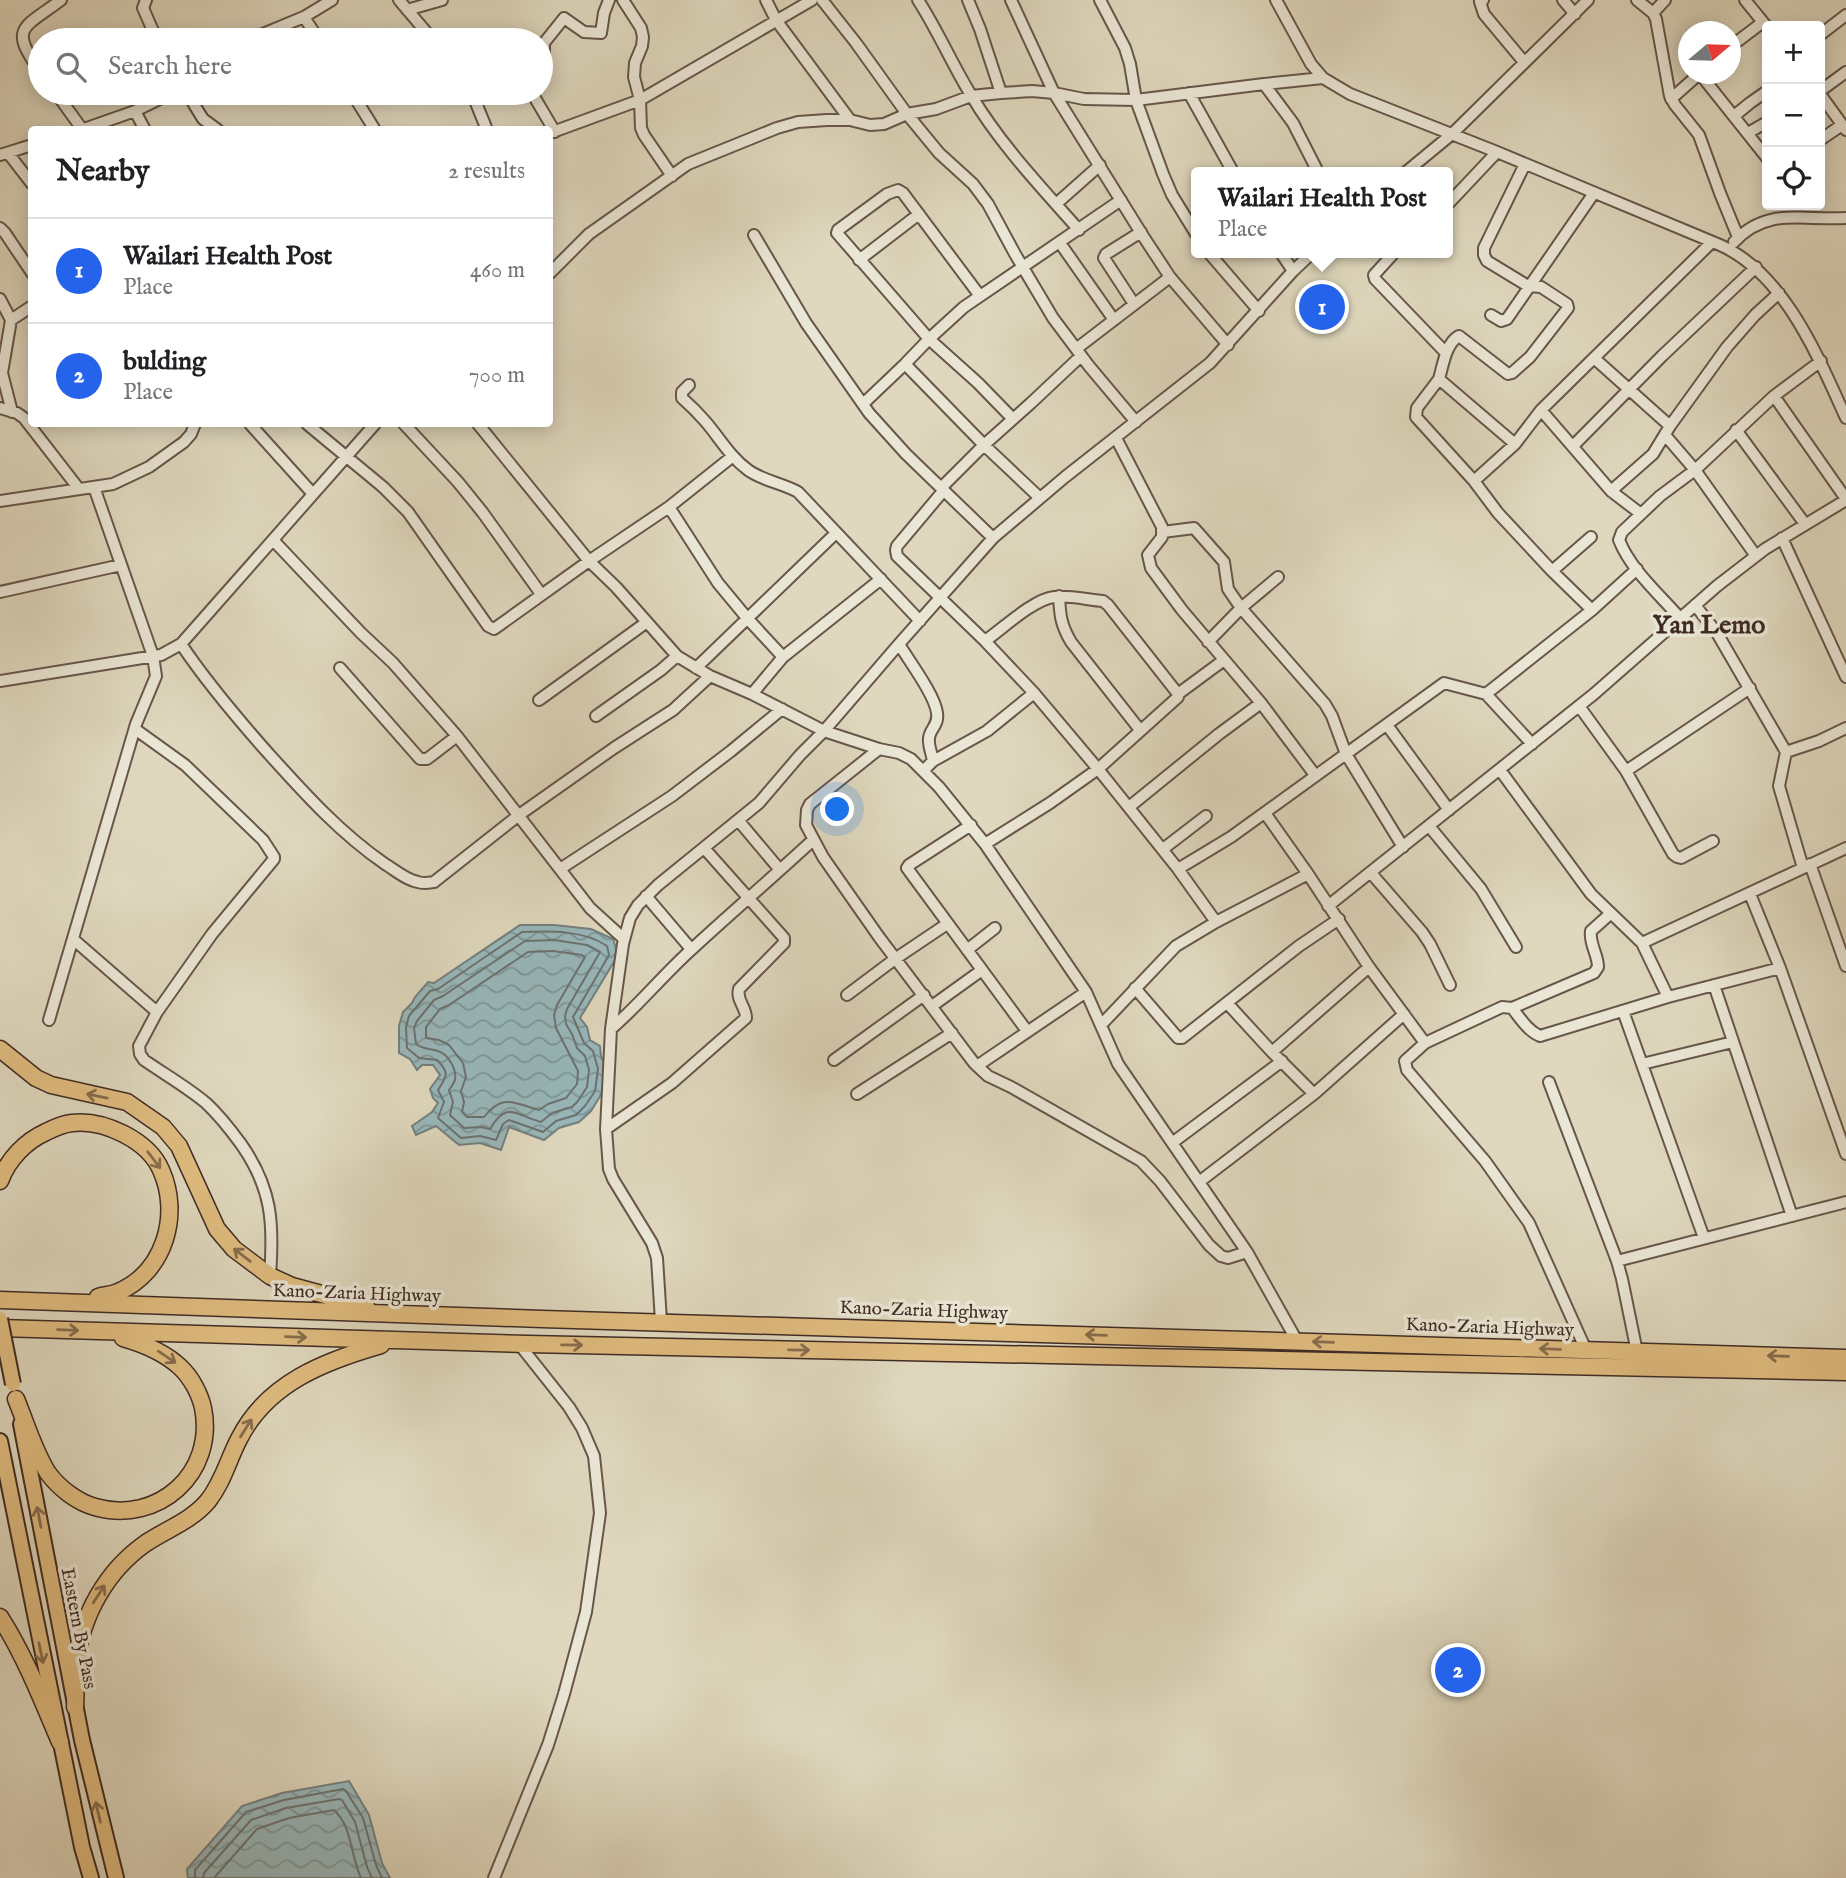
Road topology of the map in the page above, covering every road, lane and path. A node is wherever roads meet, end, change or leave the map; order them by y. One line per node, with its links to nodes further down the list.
1 (61, 0): 38 (street)
2 (146, 0): 31 (street)
3 (332, 0): 22 (street)
4 (398, 0): 23 (street)
5 (442, 0): 23 (street)
6 (609, 0): 36 (street)
7 (623, 0): 53 (street)
8 (766, 0): 28 (street)
9 (812, 0): 28 (street)
10 (822, 0): 62 (street)
11 (918, 0): 50 (street)
12 (968, 0): 46 (street)
13 (1011, 0): 47 (street)
14 (1100, 0): 54 (street)
15 (1276, 0): 41 (street)
16 (1483, 0): 39 (street)
17 (1563, 0): 25 (street)
18 (1588, 0): 25 (street)
19 (1637, 0): 24 (street)
20 (1665, 0): 24 (street)
21 (1745, 0): 29 (street)
22 (315, 5): 27 (street)
23 (407, 10): 34 (street)
24 (1653, 13): 51 (street)
25 (1575, 14): 39 (street)
26 (1846, 15): 35 (street)
27 (304, 17): 32 (street); 33 (street)
28 (776, 20): 53 (street); 64 (street)
29 (1762, 21)
30 (1762, 27): 37 (street)
31 (151, 28)
32 (277, 28)
33 (311, 28)
34 (423, 28)
35 (1825, 31)
36 (553, 32)
37 (1741, 41)
38 (28, 52)
39 (1524, 62): 76 (street)
40 (1846, 72): 45 (street)
41 (1323, 78): 42 (street); 76 (street)
42 (1265, 84): 48 (street); 85 (street)
43 (1688, 84): 51 (street)
44 (1708, 84): 63 (street)
45 (1825, 88)
46 (1002, 93): 47 (street); 50 (street)
47 (1054, 93): 54 (street); 83 (street)
48 (1189, 93): 54 (street); 84 (street)
49 (1762, 95): 63 (street)
50 (971, 96): 62 (street); 92 (street)
51 (1671, 99): 102 (street)
52 (1825, 99): 73 (street)
53 (640, 100): 74 (street); 87 (street)
54 (1136, 100): 97 (street)
55 (64, 105): 66 (street)
56 (147, 105): 61 (street)
57 (195, 105): 69 (street)
58 (359, 105): 70 (street)
59 (477, 105): 71 (street)
60 (538, 105): 72 (street)
61 (135, 111): 67 (street); 68 (street)
62 (907, 114): 64 (street); 113 (street)
63 (1734, 117): 75 (street)
64 (850, 120): 87 (street)
65 (1762, 125): 75 (street)
66 (79, 126)
67 (90, 126)
68 (143, 126)
69 (213, 126)
70 (372, 126)
71 (485, 126)
72 (549, 126)
73 (1844, 127): 77 (street)
74 (553, 132)
75 (1748, 133): 79 (street)
76 (1452, 134): 80 (street); 86 (street)
77 (1825, 137)
78 (28, 146): 81 (street)
79 (1762, 151)
80 (1497, 152): 82 (street); 90 (street)
81 (4, 154): 88 (street)
82 (1525, 164): 89 (street); 117 (street)
83 (1100, 165): 91 (street); 92 (street)
84 (1230, 167)
85 (1315, 167)
86 (1412, 167)
87 (671, 176): 114 (street)
88 (28, 180)
89 (1594, 193): 103 (street); 117 (street)
90 (1453, 199)
91 (1121, 200): 99 (street); 100 (street)
92 (1056, 204): 99 (street)
93 (1797, 210): 95 (street)
94 (919, 214): 110 (street); 110 (street); 119 (street)
95 (1801, 218): 96 (street); 102 (street)
96 (1846, 218)
97 (1191, 226)
98 (0, 228): 111 (street)
99 (1079, 230): 104 (street)
100 (1141, 232): 116 (street); 121 (street)
101 (754, 235): 138 (street)
102 (1738, 237): 105 (street)
103 (1712, 242): 105 (street); 131 (street)
104 (1060, 243): 113 (street); 126 (street)
105 (1728, 248): 112 (street)
106 (1213, 258): 123 (street)
107 (1284, 258): 115 (street)
108 (1307, 258): 115 (street)
109 (1389, 258): 130 (street)
110 (859, 260): 127 (street)
111 (28, 267)
112 (1756, 267): 118 (street); 136 (street)
113 (1023, 268): 119 (street); 129 (street)
114 (553, 270)
115 (1293, 271): 123 (street)
116 (1170, 277): 121 (street); 128 (street)
117 (1528, 286): 124 (street); 130 (street)
118 (1779, 293): 132 (street); 153 (street)
119 (980, 296): 127 (street)
120 (0, 299): 125 (street)
121 (1134, 304): 126 (street)
122 (28, 309): 125 (street)
123 (1259, 311): 128 (street)
124 (1491, 315)
125 (11, 320): 141 (street)
126 (1114, 320): 129 (street)
127 (929, 339): 133 (street); 143 (street)
128 (1228, 345): 144 (street)
129 (1078, 352): 143 (street); 144 (street)
130 (1446, 353): 134 (street)
131 (1594, 358): 136 (street); 140 (street)
132 (1821, 361): 137 (street); 142 (street)
133 (905, 364): 138 (street); 156 (street)
134 (1438, 379): 157 (street); 162 (street)
135 (689, 385): 160 (street)
136 (1629, 390): 153 (street); 158 (street)
137 (1774, 396): 154 (street); 169 (street)
138 (863, 404): 165 (street)
139 (0, 408): 141 (street)
140 (1541, 410): 157 (street); 158 (street)
141 (12, 412): 145 (street)
142 (1846, 418)
143 (1013, 419): 156 (street)
144 (1136, 422): 155 (street)
145 (28, 423)
146 (31, 427): 164 (street)
147 (194, 427): 163 (street)
148 (253, 427): 167 (street)
149 (311, 427): 159 (street)
150 (366, 427): 159 (street)
151 (407, 427): 188 (street)
152 (480, 427): 181 (street)
153 (1668, 430): 161 (street); 166 (street)
154 (1735, 430): 161 (street); 173 (street)
155 (1115, 438): 168 (street); 174 (street)
156 (984, 444): 165 (street); 168 (street)
157 (1515, 444): 162 (street)
158 (1573, 446): 166 (street)
159 (346, 456): 167 (street); 188 (street)
160 (733, 456): 171 (street); 175 (street)
161 (1695, 470): 172 (street); 180 (street)
162 (1474, 481): 184 (street)
163 (94, 487): 164 (street); 182 (street)
164 (79, 489): 170 (street)
165 (943, 489): 177 (street); 190 (street)
166 (1611, 491): 172 (street)
167 (313, 495): 179 (street)
168 (1040, 498): 177 (street)
169 (1846, 499): 173 (street)
170 (0, 501)
171 (669, 507): 181 (street); 194 (street)
172 (1641, 514): 183 (street)
173 (1805, 524): 178 (street)
174 (1163, 532): 192 (street); 199 (street)
175 (836, 533): 186 (street); 194 (street)
176 (1591, 537): 184 (street)
177 (993, 538): 190 (street)
178 (1782, 538): 180 (street); 209 (street)
179 (273, 540): 200 (street); 226 (street)
180 (1756, 556): 191 (street)
181 (589, 561): 188 (street); 197 (street)
182 (121, 565): 187 (street); 202 (street)
183 (1637, 569): 193 (street); 195 (street)
184 (1552, 572): 193 (street)
185 (1278, 577): 192 (street)
186 (881, 579): 196 (street); 204 (street)
187 (0, 592)
188 (541, 594)
189 (1059, 596): 198 (street); 214 (street); 224 (street)
190 (940, 598): 196 (street); 198 (street)
191 (1695, 605): 195 (street); 211 (street)
192 (1241, 608): 199 (street); 230 (street)
193 (1592, 610): 215 (street)
194 (747, 618): 204 (street); 207 (street)
195 (1681, 618): 218 (street)
196 (920, 621): 201 (street)
197 (647, 622): 203 (street); 216 (street)
198 (985, 641): 213 (street)
199 (1208, 642): 205 (street)
200 (181, 644): 202 (street); 240 (street)
201 (899, 644): 225 (street); 231 (street)
202 (153, 656): 210 (street); 223 (street)
203 (677, 656): 207 (street); 220 (street)
204 (783, 657): 212 (street)
205 (1224, 660): 214 (street); 217 (street)
206 (341, 668): 226 (street)
207 (696, 668): 208 (street)
208 (709, 676): 212 (street); 240 (street)
209 (1846, 677)
210 (0, 681)
211 (1750, 688): 229 (street); 235 (street)
212 (752, 694): 219 (street)
213 (1034, 694): 231 (street); 232 (street)
214 (1178, 694): 224 (street)
215 (1486, 694): 221 (street); 227 (street)
216 (539, 700)
217 (1261, 703): 236 (street); 237 (street)
218 (1579, 706): 227 (street); 235 (street)
219 (782, 709): 225 (street); 253 (street)
220 (596, 716)
221 (1387, 725): 230 (street); 238 (street)
222 (1846, 727): 229 (street)
223 (135, 729): 267 (street); 289 (street)
224 (1140, 730): 232 (street)
225 (824, 731): 228 (street); 242 (street)
226 (457, 736): 240 (street)
227 (1532, 744): 234 (street)
228 (879, 750): 233 (street); 245 (street)
229 (1786, 752): 252 (street)
230 (1346, 754): 236 (street); 248 (street)
231 (933, 761): 233 (street)
232 (1098, 769): 237 (street); 247 (street)
233 (923, 770): 243 (street)
234 (1500, 770): 238 (street); 262 (street)
235 (1626, 771): 246 (street)
236 (1315, 775): 239 (street)
237 (1129, 807): 251 (street)
238 (1449, 810): 244 (street)
239 (1265, 813): 254 (street); 257 (street)
240 (519, 816): 253 (street)
241 (1206, 816): 251 (street)
242 (738, 820): 249 (street); 255 (street)
243 (971, 825): 247 (street); 265 (street)
244 (1429, 826): 248 (street); 270 (street)
245 (813, 840): 255 (street); 273 (street)
246 (1713, 841)
247 (985, 844): 281 (street)
248 (1403, 847): 256 (street)
249 (704, 848): 259 (street); 260 (street)
250 (1846, 848): 252 (street)
251 (1163, 849): 254 (street)
252 (1806, 866): 258 (street); 274 (street)
253 (560, 869): 268 (street)
254 (1178, 869): 264 (street)
255 (780, 870): 260 (street)
256 (1371, 873): 261 (street); 278 (street)
257 (1308, 874): 261 (street); 264 (street)
258 (1750, 894): 269 (street); 276 (street)
259 (646, 896): 268 (street); 271 (street)
260 (749, 899): 271 (street); 307 (street)
261 (1328, 906): 263 (street)
262 (1610, 914): 269 (street); 287 (street)
263 (1339, 919): 275 (street); 285 (street)
264 (1216, 922): 280 (street)
265 (947, 924): 272 (street); 273 (street)
266 (995, 928): 272 (street)
267 (73, 939): 289 (street); 291 (street)
268 (624, 939): 293 (street)
269 (1642, 943): 284 (street)
270 (1516, 947)
271 (691, 949): 293 (street)
272 (967, 950): 277 (street)
273 (895, 959): 282 (street); 283 (street)
274 (1846, 966)
275 (1369, 967): 290 (street); 299 (street)
276 (1780, 968): 279 (street); 309 (street)
277 (982, 970): 286 (street); 294 (street)
278 (1450, 985)
279 (1714, 985): 284 (street); 296 (street)
280 (1135, 988): 285 (street); 292 (street)
281 (1086, 992): 292 (street); 294 (street)
282 (847, 995)
283 (924, 995): 286 (street); 300 (street)
284 (1668, 997): 288 (street)
285 (1227, 1003): 299 (street)
286 (932, 1006): 295 (street)
287 (1512, 1009): 288 (street); 297 (street)
288 (1623, 1011): 302 (street)
289 (157, 1012): 317 (street)
290 (1404, 1014): 297 (street); 306 (street)
291 (49, 1020)
292 (1101, 1025): 308 (street)
293 (611, 1029): 307 (street)
294 (1027, 1031): 303 (street)
295 (952, 1033): 303 (street); 305 (street)
296 (1733, 1042): 302 (street); 313 (street)
297 (1425, 1043): 328 (street)
298 (0, 1049): 317 (highway, one-way to 298)
299 (1272, 1052): 301 (street)
300 (834, 1060)
301 (1282, 1062): 306 (street); 308 (street)
302 (1642, 1064): 314 (street)
303 (977, 1066): 315 (street)
304 (1549, 1082): 316 (street)
305 (857, 1094)
306 (1314, 1094): 311 (street)
307 (606, 1129): 322 (street)
308 (1172, 1143): 311 (street)
309 (1846, 1154)
310 (0, 1181): 319 (highway, one-way to 319)
311 (1199, 1182): 315 (street)
312 (1846, 1202): 313 (street)
313 (1791, 1216): 314 (street)
314 (1704, 1238): 316 (street)
315 (1247, 1252): 326 (street)
316 (1616, 1261): 329 (street)
317 (270, 1276): 320 (highway)
318 (0, 1300): 319 (highway, Kano-Zaria Highway)
319 (75, 1302): 320 (highway, Kano-Zaria Highway)
320 (395, 1314): 322 (highway, Kano-Zaria Highway)
321 (0, 1319): 332 (main road, Eastern By Pass, bridge)
322 (661, 1321): 326 (highway, Kano-Zaria Highway, one-way to 322)
323 (0, 1328): 324 (highway, Kano-Zaria Highway, one-way to 324)
324 (104, 1331): 325 (highway, Kano-Zaria Highway, one-way to 325); 332 (highway, one-way to 332)
325 (399, 1340): 327 (highway, Kano-Zaria Highway); 335 (highway, one-way to 325)
326 (1297, 1341): 328 (highway, Kano-Zaria Highway, one-way to 326)
327 (519, 1344): 331 (highway, Kano-Zaria Highway, one-way to 331); 339 (street)
328 (1586, 1350): 329 (highway, Kano-Zaria Highway)
329 (1637, 1352): 330 (highway, Kano-Zaria Highway, one-way to 329)
330 (1846, 1358)
331 (1846, 1371)
332 (15, 1391): 335 (main road, Eastern By Pass, one-way to 332)
333 (0, 1441): 336 (main road, one-way to 336)
334 (0, 1617): 336 (highway)
335 (75, 1707): 338 (main road, Eastern By Pass, one-way to 335)
336 (60, 1742): 337 (main road)
337 (91, 1878)
338 (116, 1878)
339 (494, 1878)

